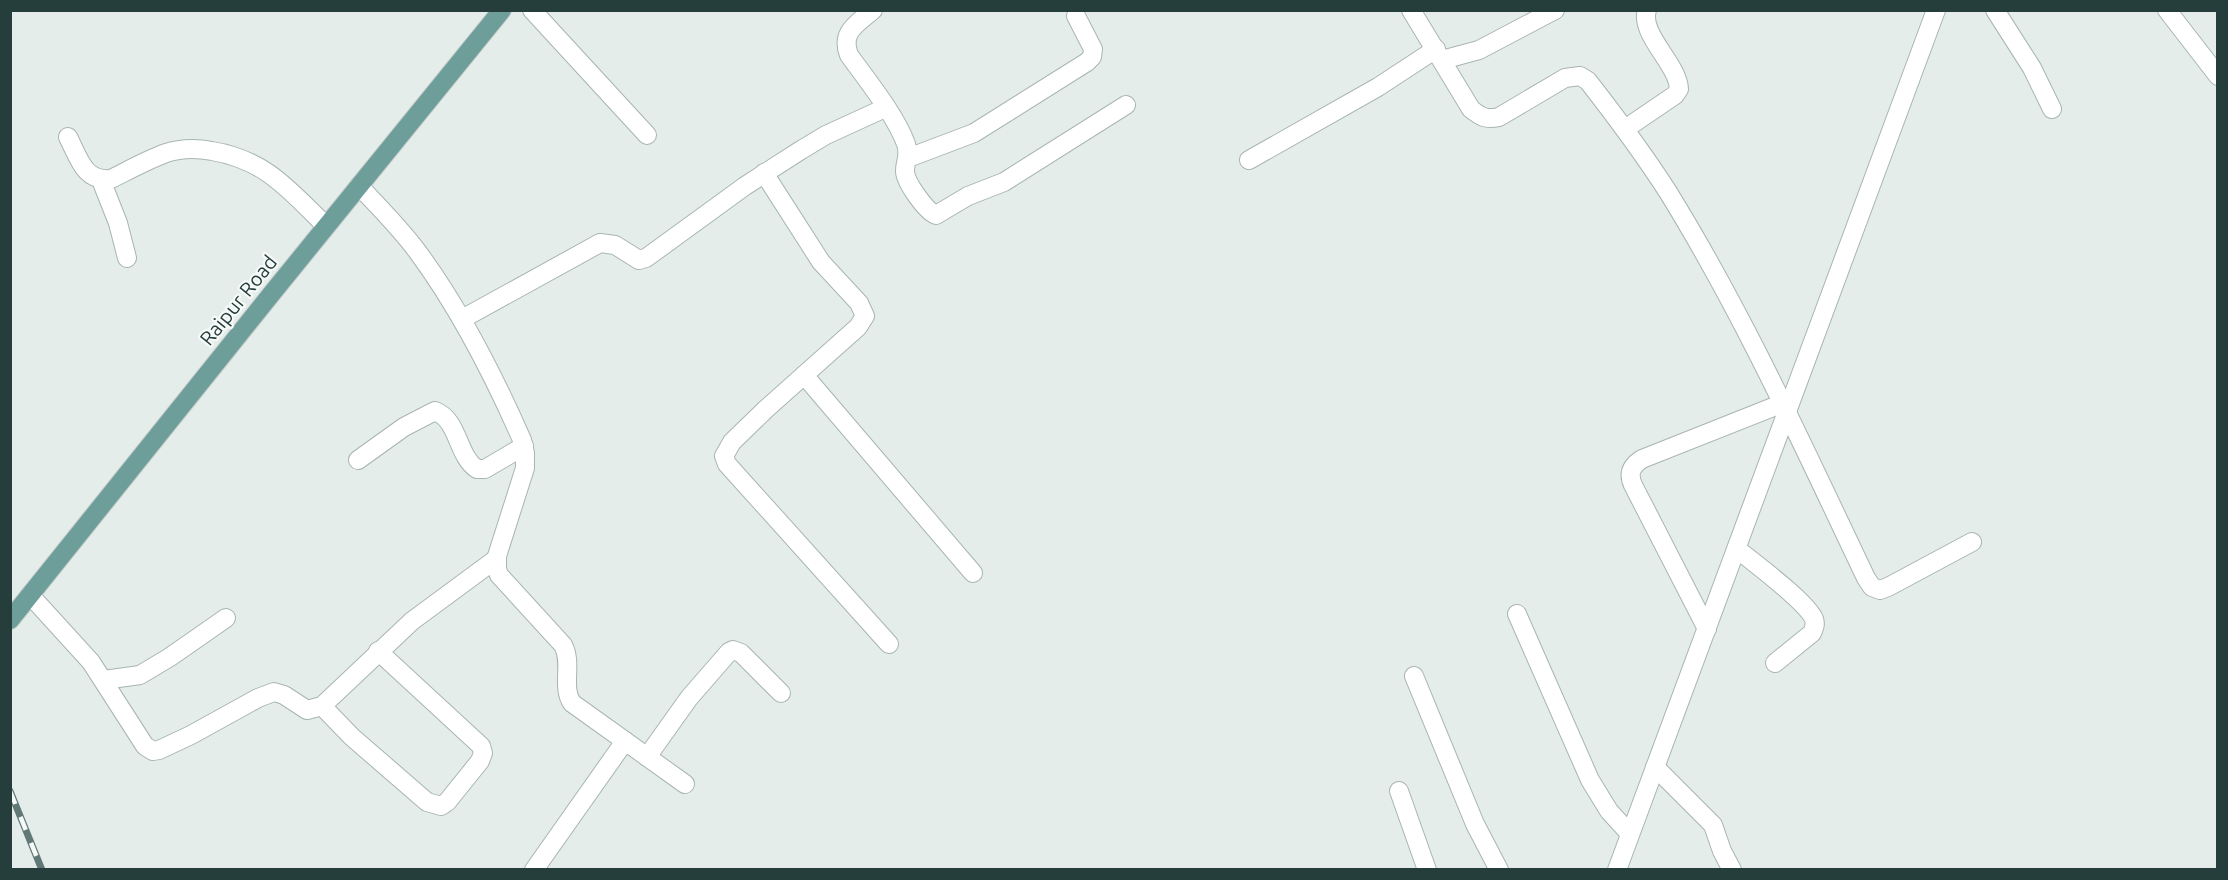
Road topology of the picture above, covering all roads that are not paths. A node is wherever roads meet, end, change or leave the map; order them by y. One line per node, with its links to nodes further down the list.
1 (502, 10): 23 (main road, Raipur Road)
2 (532, 10): 17 (street)
3 (873, 10): 14 (street)
4 (1412, 10): 11 (street)
5 (1555, 10): 11 (street)
6 (1647, 10): 16 (street)
7 (1936, 10): 28 (street)
8 (1995, 10): 15 (street)
9 (2167, 10): 12 (street)
10 (1076, 16): 19 (street)
11 (1439, 55): 16 (street); 20 (street)
12 (2217, 76)
13 (1125, 105): 19 (street)
14 (885, 108): 19 (street); 21 (street)
15 (2052, 109)
16 (1625, 129): 28 (street)
17 (647, 135)
18 (68, 137): 22 (street)
19 (908, 158)
20 (1250, 160)
21 (764, 173): 26 (street); 27 (street)
22 (101, 180): 24 (street); 25 (street)
23 (359, 186): 24 (main road, Raipur Road); 26 (street)
24 (326, 226): 35 (main road, Raipur Road)
25 (128, 258)
26 (462, 319): 29 (street)
27 (804, 375): 34 (street); 40 (street)
28 (1785, 407): 31 (street); 32 (street); 39 (street)
29 (524, 446): 30 (street); 33 (street)
30 (358, 459)
31 (1972, 542)
32 (1737, 549): 39 (street); 42 (street)
33 (496, 558): 41 (street); 47 (street)
34 (973, 573)
35 (30, 595): 38 (main road, Raipur Road); 44 (street)
36 (1517, 614): 52 (street)
37 (225, 618): 44 (street)
38 (10, 620)
39 (1707, 629): 49 (street)
40 (889, 644)
41 (378, 651): 46 (street); 46 (street)
42 (1775, 663)
43 (1414, 676): 55 (street)
44 (104, 680): 46 (street)
45 (781, 693): 48 (street)
46 (322, 706)
47 (625, 741): 48 (street); 53 (street)
48 (647, 757): 50 (street)
49 (1655, 767): 52 (street); 57 (street)
50 (685, 784)
51 (1399, 792): 54 (street)
52 (1630, 834): 56 (street)
53 (534, 870)
54 (1427, 870)
55 (1499, 870)
56 (1617, 870)
57 (1732, 870)

